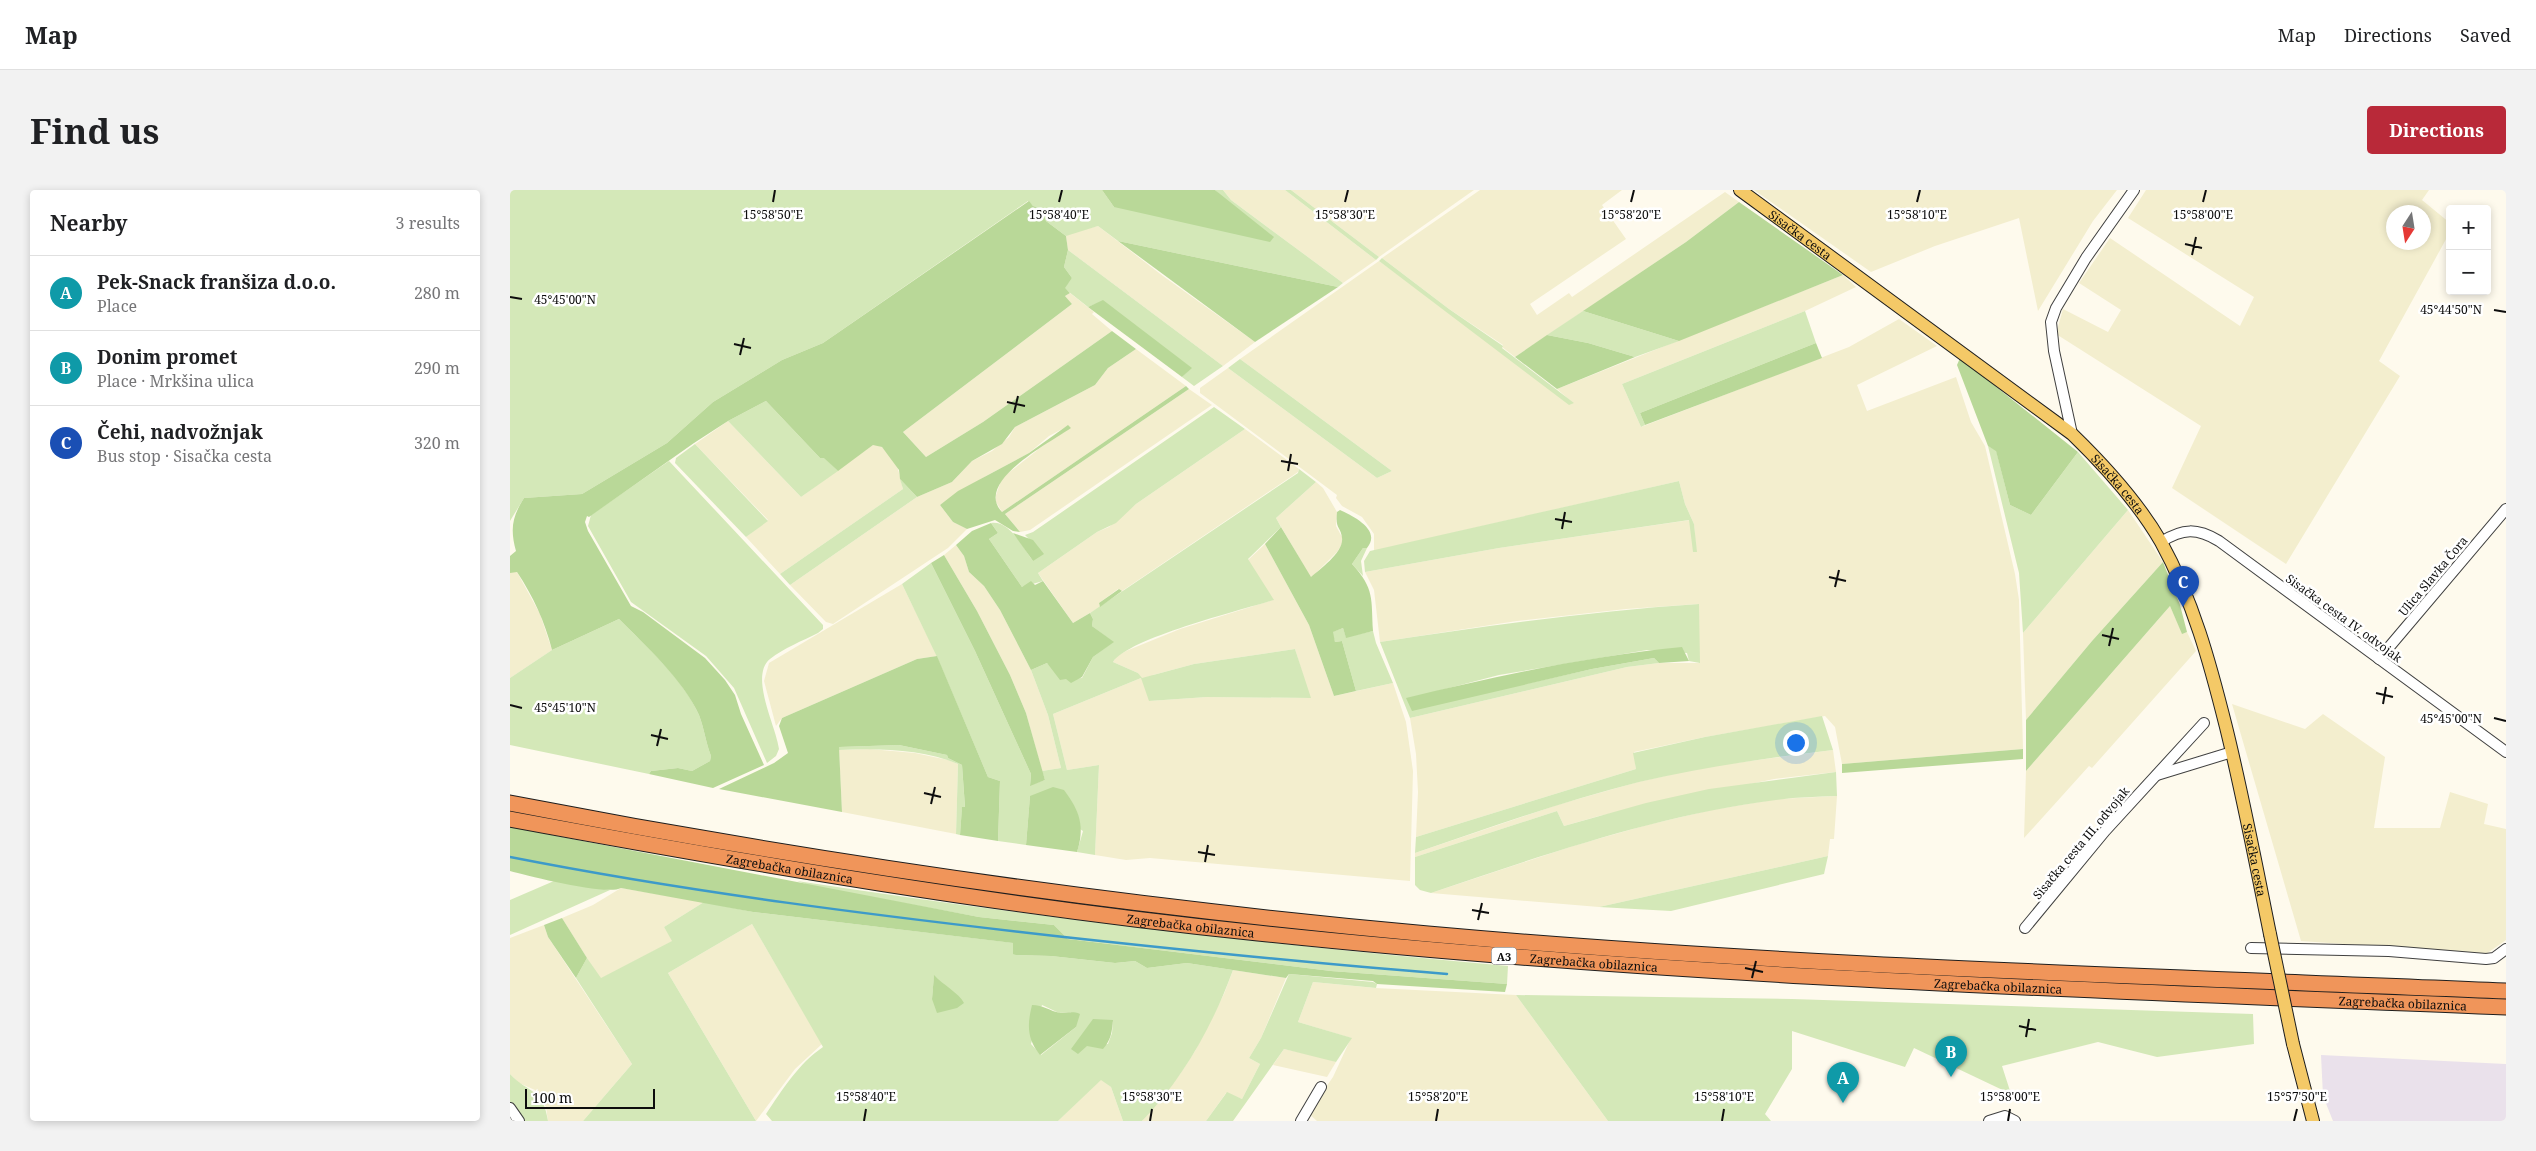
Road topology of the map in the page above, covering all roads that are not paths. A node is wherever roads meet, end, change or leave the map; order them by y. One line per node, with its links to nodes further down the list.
1 (1740, 190): 3 (main road, Sisačka cesta)
2 (2134, 190): 3 (street)
3 (2072, 434): 5 (main road, Sisačka cesta)
4 (2506, 509): 6 (street, Ulica Slavka Čora)
5 (2161, 542): 6 (street, Sisačka cesta IV. odvojak); 8 (main road, Sisačka cesta)
6 (2379, 659): 9 (street, Sisačka cesta IV. odvojak)
7 (2204, 723): 10 (street, Sisačka cesta III. odvojak)
8 (2232, 752): 10 (street); 24 (main road, Sisačka cesta, bridge)
9 (2506, 752)
10 (2157, 775): 13 (street, Sisačka cesta III. odvojak)
11 (510, 804): 16 (highway, Zagrebačka obilaznica / A3)
12 (510, 819): 17 (highway, Zagrebačka obilaznica / A3)
13 (2025, 928)
14 (2251, 948): 15 (street)
15 (2503, 952)
16 (2506, 991)
17 (2506, 1007)
18 (1321, 1087): 21 (street)
19 (510, 1108): 20 (street)
20 (519, 1121)
21 (1301, 1121)
22 (1990, 1121): 23 (street)
23 (2015, 1121)
24 (2313, 1121)

